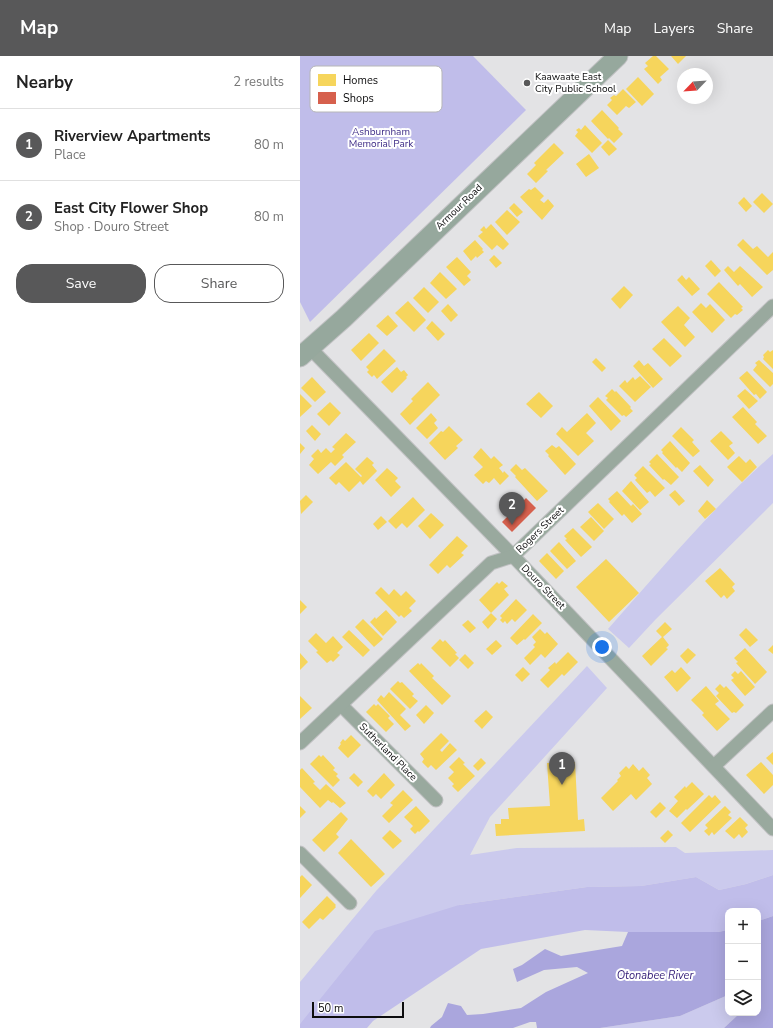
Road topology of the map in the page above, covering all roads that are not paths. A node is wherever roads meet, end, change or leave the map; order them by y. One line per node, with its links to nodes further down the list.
1 (618, 56): 3 (main road, Armour Road)
2 (773, 306): 4 (street, Rogers Street)
3 (305, 352): 4 (street, Douro Street)
4 (513, 556): 5 (street, Rogers Street); 8 (street, Douro Street)
5 (341, 705): 7 (street, Rogers Street); 9 (street, Sutherland Place)
6 (773, 711): 8 (street)
7 (300, 742)
8 (714, 766): 10 (street, Douro Street)
9 (436, 800)
10 (773, 829)
11 (300, 853): 12 (street)
12 (350, 903)

